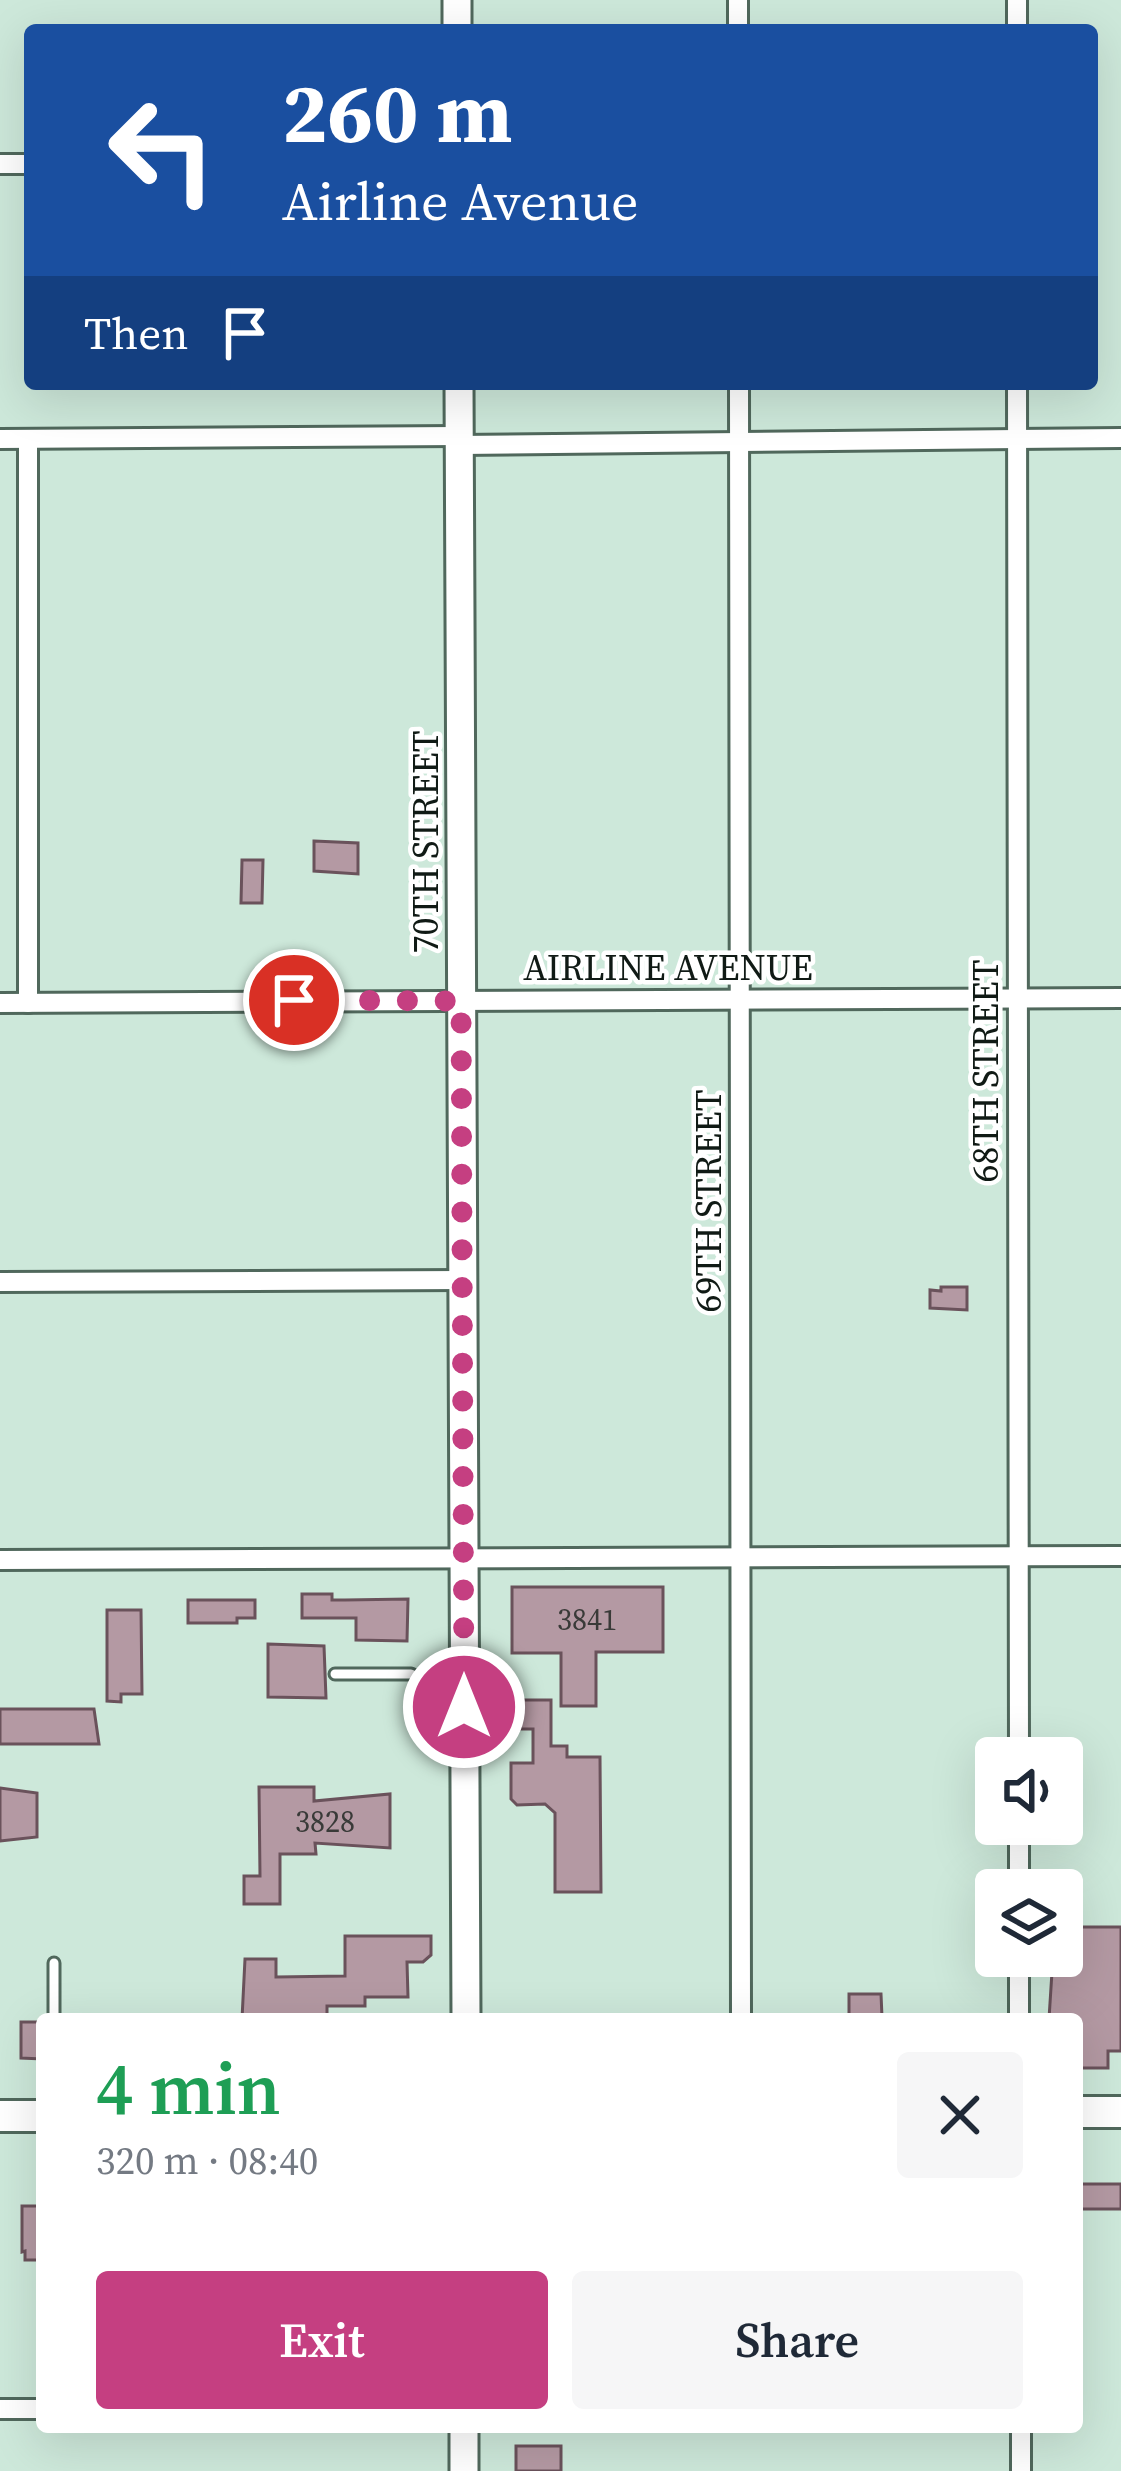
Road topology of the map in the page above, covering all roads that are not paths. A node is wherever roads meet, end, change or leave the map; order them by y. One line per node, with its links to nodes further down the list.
1 (459, 390): 8 (main road, 70TH STREET)
2 (739, 390): 9 (street, 69TH STREET)
3 (1017, 390): 7 (street, 68TH STREET)
4 (1121, 438): 7 (street)
5 (0, 439): 6 (street)
6 (28, 439): 8 (street); 15 (street)
7 (1017, 439): 9 (street); 10 (street, 68TH STREET)
8 (459, 440): 9 (street); 13 (main road, 70TH STREET)
9 (740, 442): 12 (street, 69TH STREET)
10 (1018, 998): 11 (street, AIRLINE AVENUE); 12 (street, AIRLINE AVENUE); 18 (street, 68TH STREET)
11 (1121, 998)
12 (741, 1000): 13 (street, AIRLINE AVENUE); 20 (street, 69TH STREET)
13 (461, 1001): 15 (street, AIRLINE AVENUE); 16 (main road, 70TH STREET)
14 (0, 1003): 15 (street, AIRLINE AVENUE)
15 (28, 1003)
16 (463, 1280): 17 (street); 21 (main road, 70TH STREET)
17 (0, 1282)
18 (1018, 1556): 19 (street); 20 (street); 25 (street, 68TH STREET)
19 (1121, 1556)
20 (741, 1557): 21 (street); 30 (street, 69TH STREET)
21 (464, 1558): 22 (street); 24 (main road, 70TH STREET)
22 (0, 1560)
23 (335, 1673): 24 (lane)
24 (464, 1700): 29 (main road, 70TH STREET)
25 (1019, 1737)
26 (54, 1963): 28 (lane)
27 (1019, 1977): 31 (street)
28 (53, 2013)
29 (466, 2013)
30 (742, 2013)
31 (1019, 2013)
32 (1121, 2112): 33 (main road)
33 (1083, 2113)
34 (0, 2116): 35 (main road)
35 (36, 2116)
36 (0, 2409): 37 (street)
37 (36, 2409)
38 (464, 2433): 40 (main road)
39 (1021, 2433): 41 (street)
40 (464, 2471)
41 (1021, 2471)

